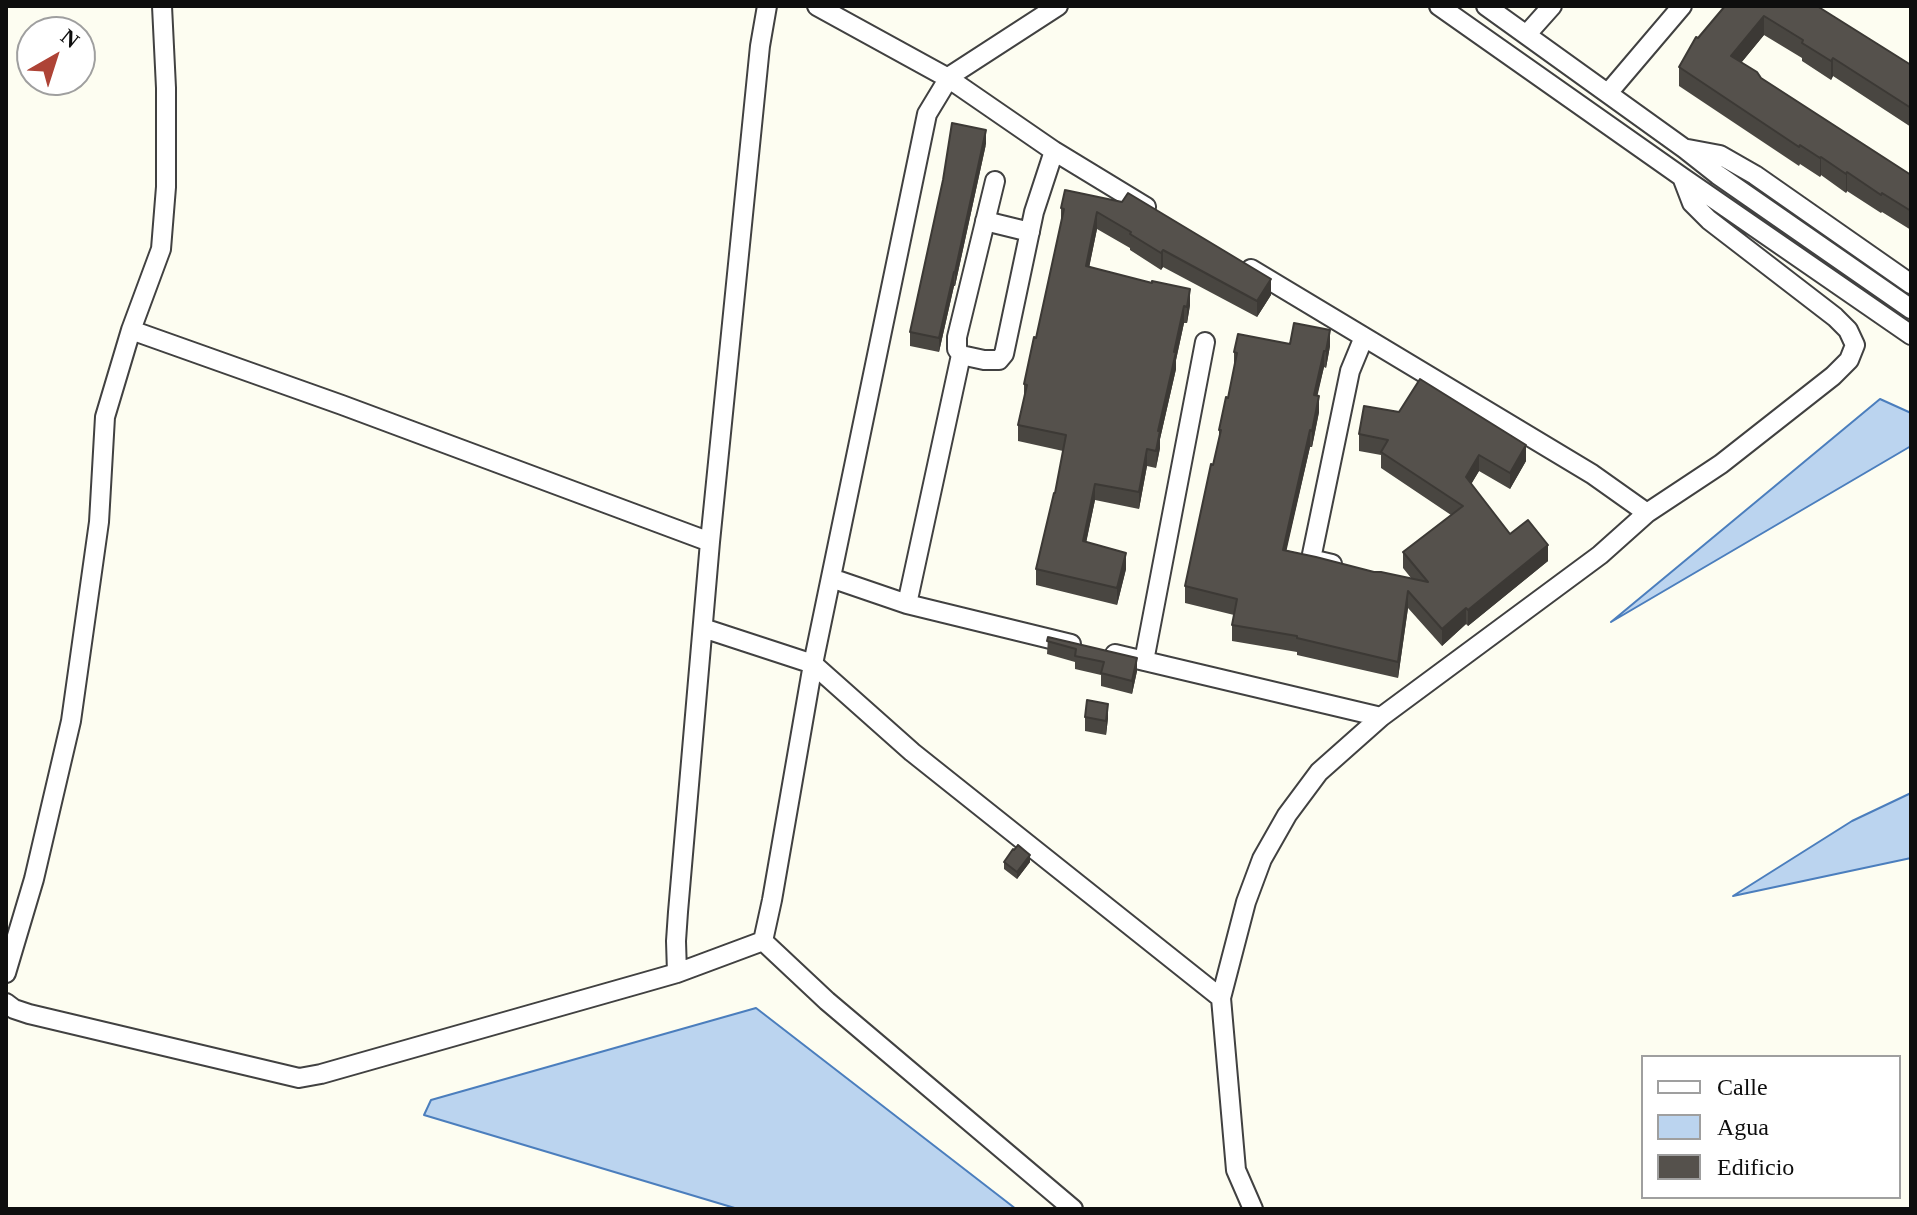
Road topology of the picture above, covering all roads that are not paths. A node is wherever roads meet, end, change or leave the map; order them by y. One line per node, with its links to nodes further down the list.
1 (162, 6): 22 (street)
2 (767, 6): 28 (street)
3 (817, 6): 10 (street)
4 (1058, 6): 10 (street)
5 (1439, 6): 14 (street)
6 (1486, 6): 9 (street)
7 (1552, 6): 9 (street)
8 (1682, 6): 11 (street)
9 (1527, 34): 11 (street)
10 (948, 78): 13 (street); 30 (street)
11 (1608, 93): 12 (street)
12 (1685, 149): 20 (street); 21 (street)
13 (1054, 151): 16 (street); 18 (street)
14 (1682, 177): 23 (street); 27 (street)
15 (995, 181): 17 (street)
16 (1162, 216)
17 (985, 221): 18 (street); 26 (street)
18 (1030, 232): 26 (street)
19 (1229, 256): 24 (street)
20 (1911, 284)
21 (1911, 309)
22 (131, 330): 28 (street); 37 (street)
23 (1911, 335)
24 (1364, 337): 27 (street); 29 (street)
25 (1205, 342): 33 (street)
26 (961, 355): 31 (street)
27 (1647, 513): 35 (street)
28 (710, 542): 32 (street)
29 (1351, 570)
30 (831, 578): 31 (street); 34 (street)
31 (907, 604): 33 (street)
32 (703, 628): 34 (street); 38 (street)
33 (1144, 661): 35 (street)
34 (813, 664): 36 (street); 39 (street)
35 (1381, 717): 39 (street)
36 (763, 941): 38 (street); 41 (street)
37 (6, 973)
38 (677, 973): 40 (street)
39 (1221, 998): 42 (street)
40 (6, 1003)
41 (1073, 1209)
42 (1253, 1209)

